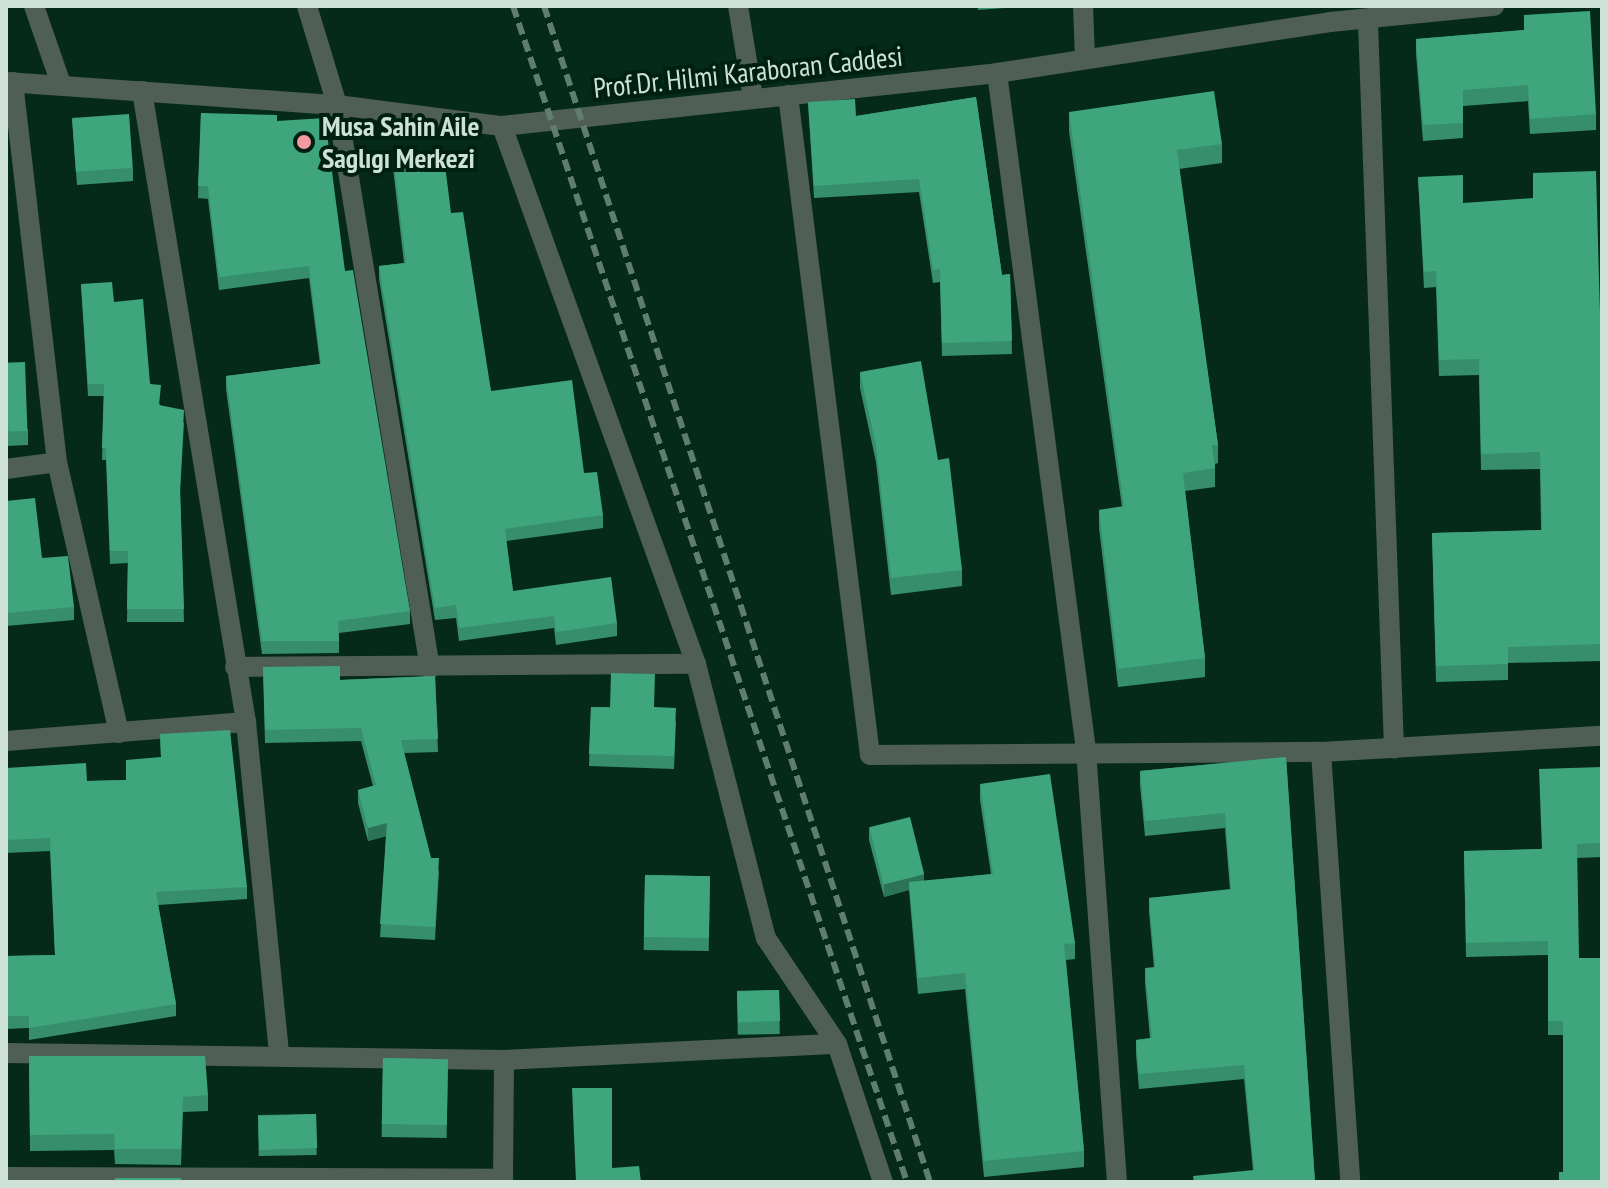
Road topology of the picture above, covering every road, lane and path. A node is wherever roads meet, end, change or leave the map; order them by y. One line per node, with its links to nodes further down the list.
1 (34, 6): 12 (street)
2 (307, 6): 16 (street)
3 (738, 6): 15 (street)
4 (1083, 6): 9 (street)
5 (1494, 6): 6 (street, Prof.Dr. Hilmi Karaboran Caddesi)
6 (1435, 10): 8 (street, Prof.Dr. Hilmi Karaboran Caddesi)
7 (1330, 14): 8 (street, Prof.Dr. Hilmi Karaboran Caddesi); 9 (street, Prof.Dr. Hilmi Karaboran Caddesi)
8 (1368, 22): 27 (street)
9 (1085, 58): 10 (street, Prof.Dr. Hilmi Karaboran Caddesi)
10 (997, 73): 14 (street, Prof.Dr. Hilmi Karaboran Caddesi); 28 (street)
11 (9, 82): 12 (street, Prof.Dr. Hilmi Karaboran Caddesi); 18 (street)
12 (61, 84): 13 (street, Prof.Dr. Hilmi Karaboran Caddesi)
13 (142, 91): 16 (street, Prof.Dr. Hilmi Karaboran Caddesi); 21 (street)
14 (788, 95): 15 (street, Prof.Dr. Hilmi Karaboran Caddesi); 28 (street)
15 (753, 98): 17 (street, Prof.Dr. Hilmi Karaboran Caddesi)
16 (337, 105): 17 (street, Prof.Dr. Hilmi Karaboran Caddesi); 22 (street)
17 (502, 126): 20 (street)
18 (57, 462): 19 (street); 24 (street)
19 (6, 469)
20 (696, 664): 22 (street); 30 (street)
21 (235, 667): 22 (street); 23 (street)
22 (430, 668)
23 (246, 722): 24 (street); 32 (street)
24 (119, 733): 26 (street)
25 (1602, 736): 27 (street)
26 (6, 741)
27 (1394, 749): 29 (street)
28 (1086, 750): 29 (street); 36 (street)
29 (1321, 752): 37 (street)
30 (837, 1044): 33 (street); 35 (street)
31 (6, 1053): 32 (street)
32 (279, 1054): 33 (street)
33 (504, 1060): 34 (street)
34 (6, 1177)
35 (883, 1182)
36 (1117, 1182)
37 (1350, 1182)

